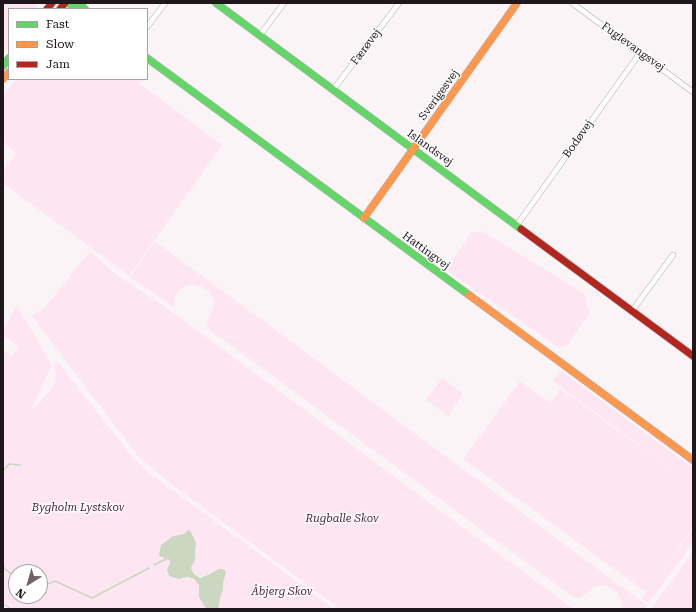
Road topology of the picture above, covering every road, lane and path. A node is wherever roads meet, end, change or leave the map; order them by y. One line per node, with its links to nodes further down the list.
1 (165, 3): 7 (street)
2 (216, 3): 8 (street, Islandsvej)
3 (284, 3): 8 (street)
4 (399, 3): 11 (street, Færøvej)
5 (517, 3): 13 (street, Sverigesvej)
6 (572, 3): 9 (street, Fuglevangsvej)
7 (148, 26)
8 (260, 35): 11 (street, Islandsvej)
9 (640, 53): 12 (street, Fuglevangsvej); 15 (street, Bodøvej)
10 (148, 59): 14 (street, Hattingvej)
11 (333, 90): 13 (street, Islandsvej)
12 (693, 92)
13 (413, 149): 14 (street, Sverigesvej); 15 (street, Islandsvej)
14 (364, 218): 19 (street, Hattingvej)
15 (517, 226): 17 (street, Islandsvej)
16 (673, 255): 17 (street)
17 (632, 311): 18 (street, Islandsvej)
18 (693, 356)
19 (693, 460)
20 (3, 607): 21 (street)
21 (6, 609)

